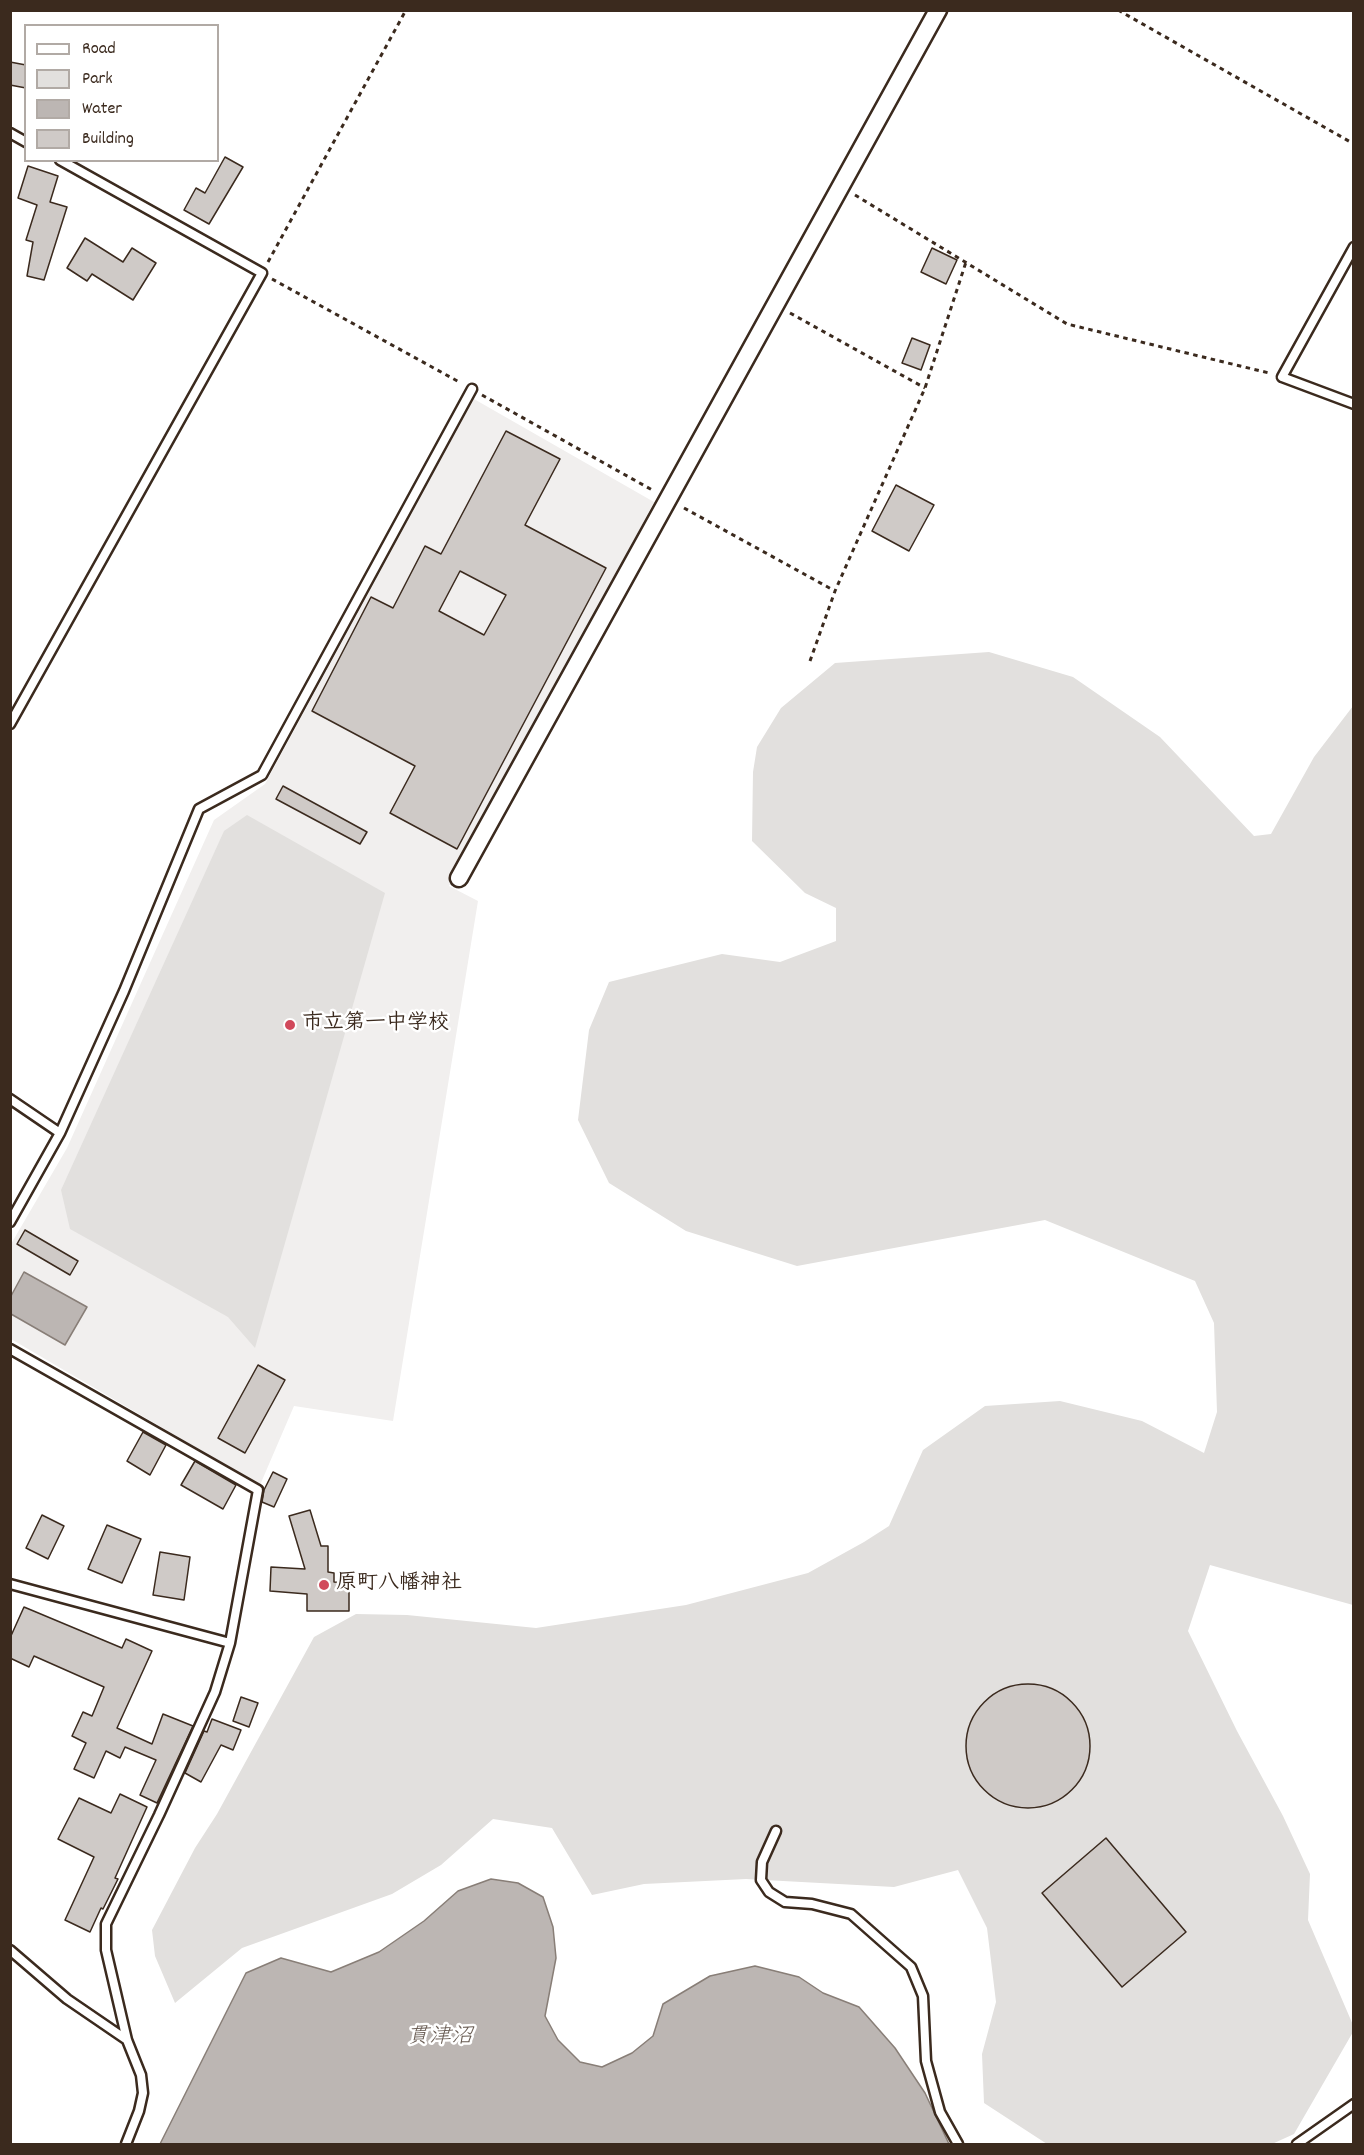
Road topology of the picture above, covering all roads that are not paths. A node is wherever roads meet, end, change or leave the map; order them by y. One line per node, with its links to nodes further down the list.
1 (938, 10): 9 (street)
2 (10, 133): 3 (lane)
3 (24, 141)
4 (64, 162): 8 (lane)
5 (1353, 247): 7 (lane)
6 (472, 389): 11 (lane)
7 (1353, 404)
8 (10, 724)
9 (459, 878)
10 (10, 1099): 11 (lane)
11 (60, 1133): 12 (lane)
12 (10, 1222)
13 (10, 1348): 15 (lane)
14 (10, 1584): 15 (lane)
15 (230, 1643): 18 (lane)
16 (776, 1831): 21 (lane)
17 (10, 1950): 18 (lane)
18 (127, 2040): 20 (lane)
19 (1353, 2104): 22 (lane)
20 (126, 2145)
21 (958, 2145)
22 (1297, 2145)

